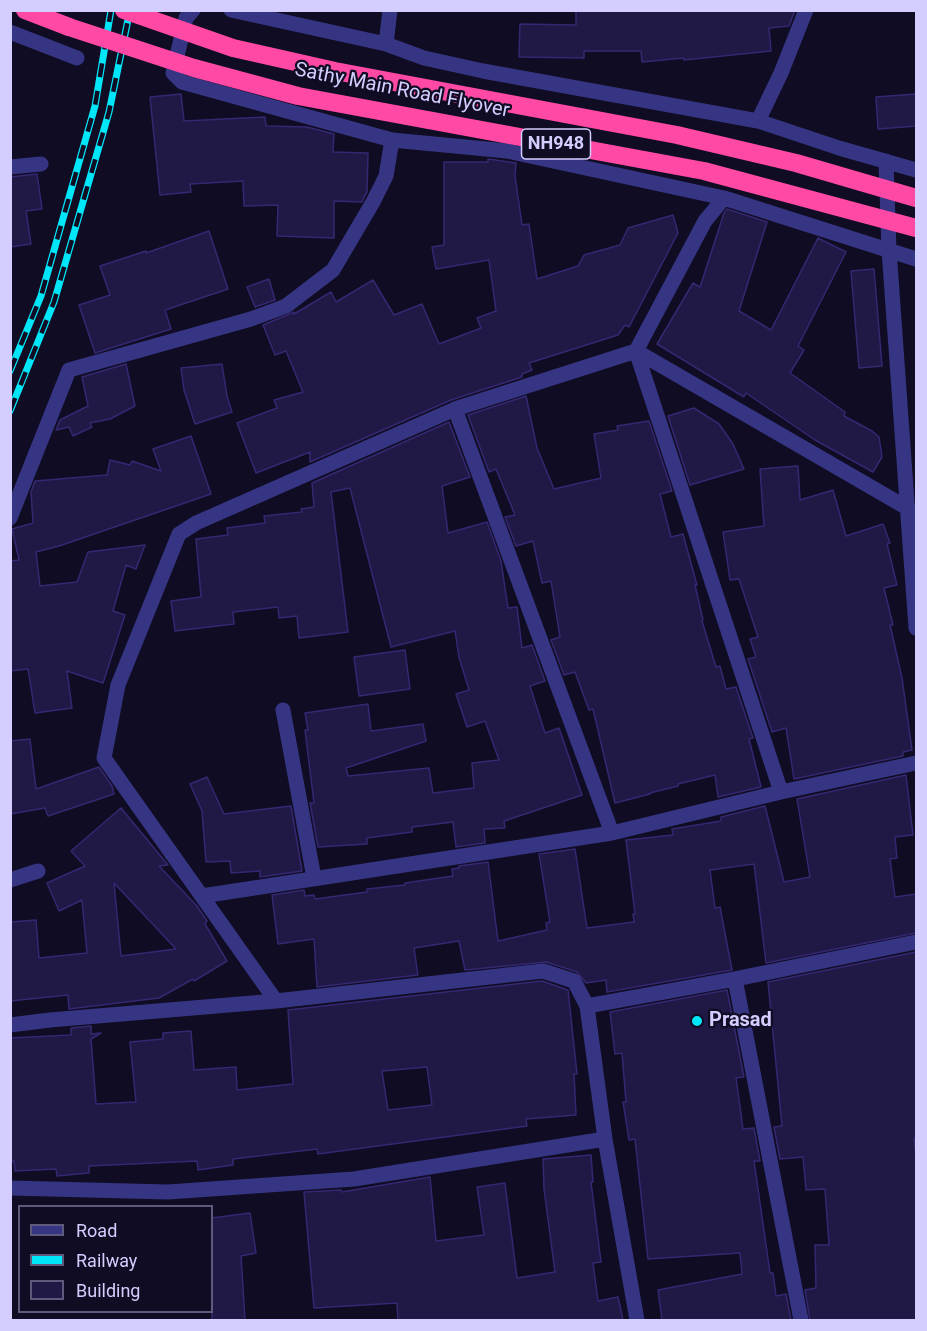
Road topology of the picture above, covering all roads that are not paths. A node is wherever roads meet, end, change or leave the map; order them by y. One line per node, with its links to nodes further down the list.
1 (25, 10): 18 (highway, Sathy Main Road Flyover / NH948, bridge)
2 (124, 10): 17 (highway, Sathy Main Road Flyover / NH948, bridge)
3 (193, 10): 11 (street)
4 (231, 10): 8 (street)
5 (390, 10): 8 (street)
6 (806, 10): 10 (street)
7 (10, 32): 9 (street)
8 (386, 44): 10 (street)
9 (77, 58)
10 (758, 121): 12 (street)
11 (392, 140): 16 (street); 24 (street)
12 (886, 161): 15 (street); 19 (street)
13 (41, 164): 14 (street)
14 (10, 167)
15 (916, 170)
16 (724, 198): 19 (street); 21 (street)
17 (916, 198)
18 (916, 228)
19 (889, 250): 20 (street); 23 (street)
20 (916, 259)
21 (636, 351): 22 (street); 23 (street); 28 (street)
22 (455, 410): 29 (street); 33 (street)
23 (909, 509): 25 (street)
24 (10, 518)
25 (916, 628)
26 (283, 710): 31 (street)
27 (916, 763): 28 (street)
28 (781, 792): 29 (street)
29 (612, 833): 31 (street)
30 (38, 871): 32 (street)
31 (314, 878): 33 (street)
32 (10, 880)
33 (202, 896): 36 (street)
34 (916, 942): 35 (street)
35 (735, 979): 37 (street); 42 (street)
36 (276, 1001): 37 (street); 38 (street)
37 (587, 1006): 39 (street)
38 (10, 1025)
39 (604, 1139): 40 (street); 41 (street)
40 (10, 1188)
41 (637, 1320)
42 (801, 1320)

